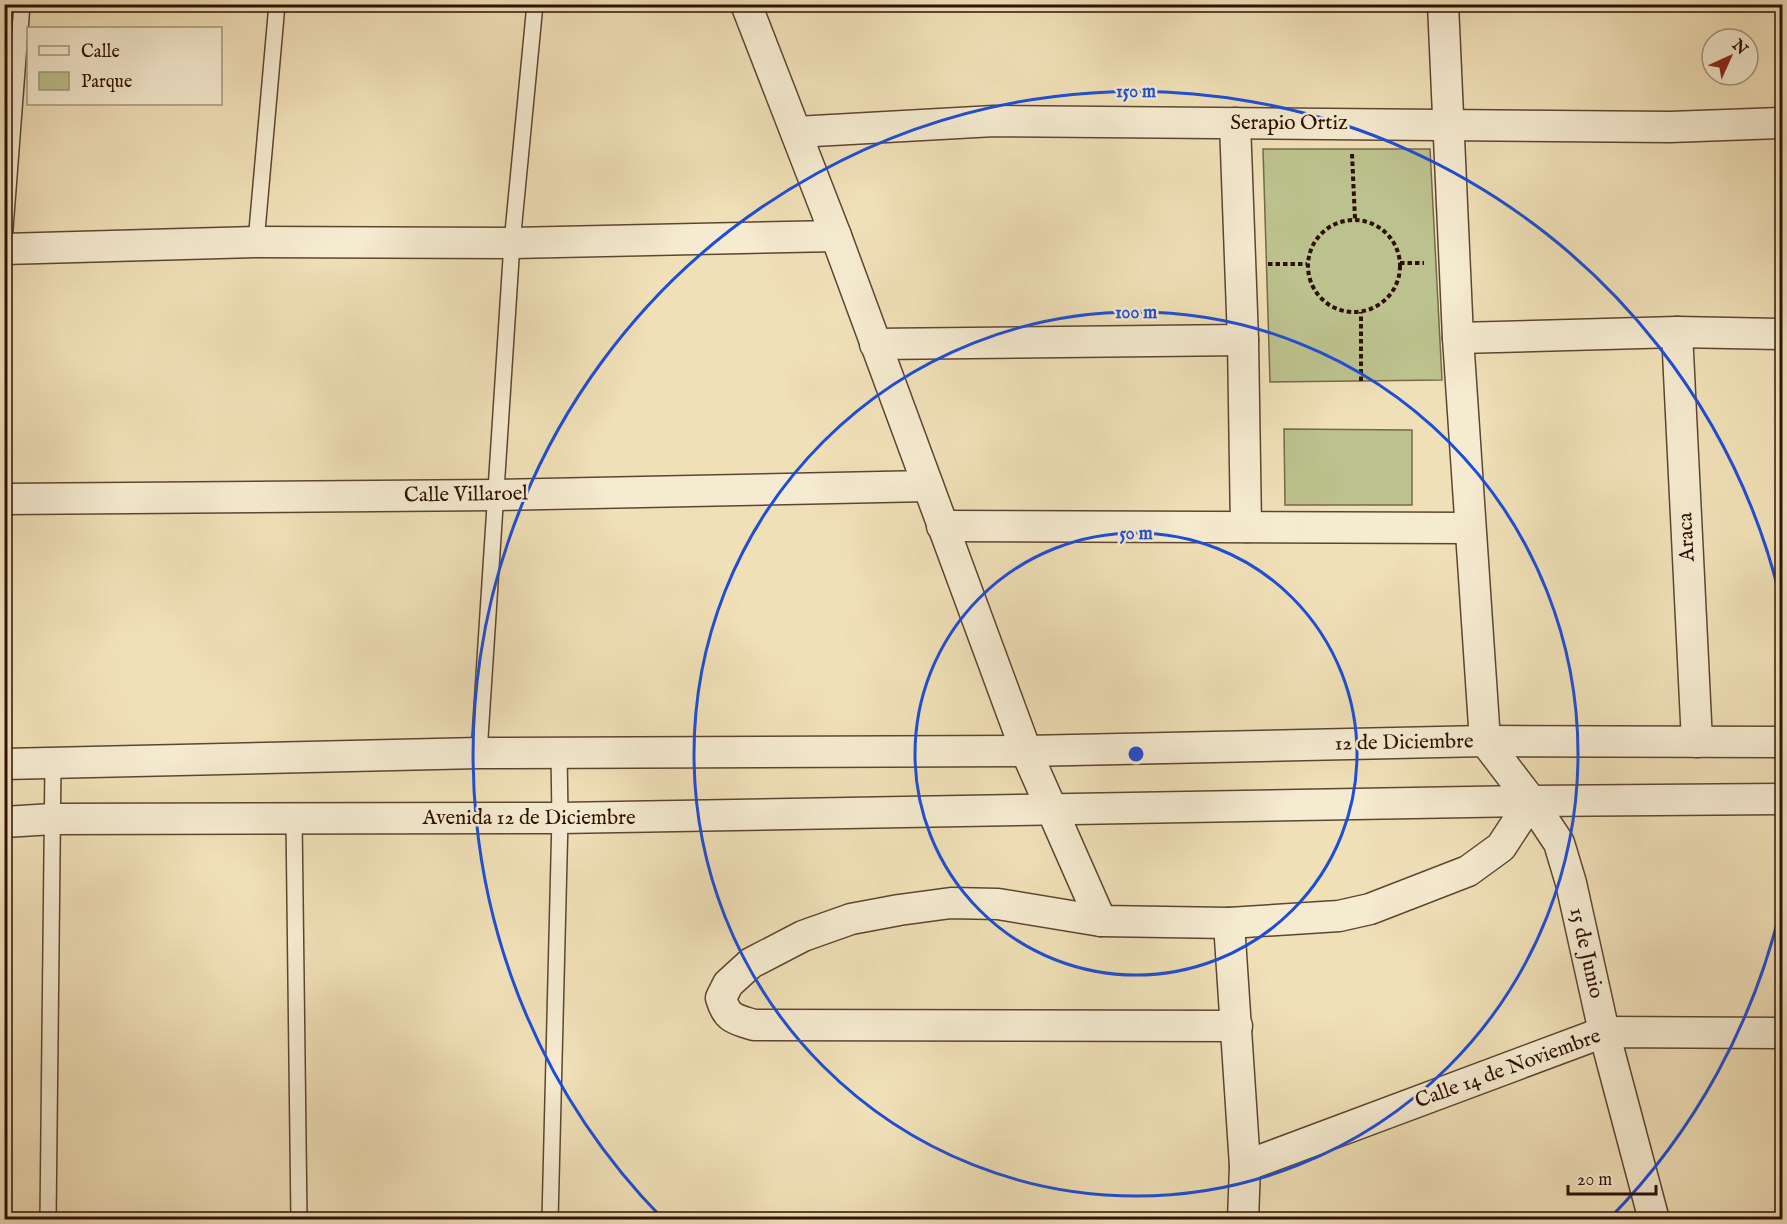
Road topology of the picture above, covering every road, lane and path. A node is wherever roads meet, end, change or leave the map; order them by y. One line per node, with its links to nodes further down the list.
1 (22, 4): 13 (lane)
2 (277, 4): 14 (lane)
3 (535, 4): 15 (lane)
4 (746, 4): 10 (street)
5 (1443, 4): 9 (street)
6 (1235, 123): 8 (street, Serapio Ortiz); 10 (street, Serapio Ortiz); 17 (street)
7 (1782, 123): 9 (street, Serapio Ortiz)
8 (1351, 124): 9 (street, Serapio Ortiz); 11 (path)
9 (1449, 124): 22 (street)
10 (796, 132): 12 (street)
11 (1355, 219): 18 (path); 19 (path)
12 (836, 236): 15 (street); 24 (street)
13 (4, 242)
14 (256, 242): 15 (street); 16 (street)
15 (512, 243): 27 (lane)
16 (4, 249)
17 (1240, 263): 18 (path); 23 (street)
18 (1307, 264): 19 (path)
19 (1361, 312): 25 (path)
20 (1677, 332): 21 (street); 22 (street); 34 (street, Araca)
21 (1782, 334)
22 (1458, 338): 31 (street)
23 (1243, 340): 24 (street); 30 (street)
24 (875, 344): 26 (street)
25 (1361, 381)
26 (928, 486): 27 (street, Calle Villaroel); 29 (street)
27 (496, 495): 28 (street, Calle Villaroel); 37 (lane)
28 (4, 499)
29 (942, 526): 30 (street); 36 (street)
30 (1246, 527): 31 (street)
31 (1470, 528): 32 (street)
32 (1485, 741): 34 (street, 12 de Diciembre); 36 (street, 12 de Diciembre); 41 (street, 15 de Junio)
33 (1782, 741): 34 (street, 12 de Diciembre)
34 (1697, 742)
35 (559, 752): 36 (street); 37 (street); 44 (lane)
36 (1026, 752): 42 (street)
37 (479, 753): 38 (street)
38 (53, 763): 39 (street); 45 (lane)
39 (4, 764)
40 (1782, 799): 41 (street)
41 (1532, 801): 42 (street); 48 (street); 50 (street, 15 de Junio)
42 (1053, 810): 44 (street, Avenida 12 de Diciembre); 47 (street)
43 (294, 818): 44 (street, Avenida 12 de Diciembre); 45 (street, Avenida 12 de Diciembre); 54 (lane)
44 (560, 818): 55 (lane)
45 (53, 819): 46 (street, Avenida 12 de Diciembre); 53 (lane)
46 (4, 822)
47 (1101, 921): 48 (street); 49 (street)
48 (1229, 923): 49 (street)
49 (1237, 1026): 52 (street)
50 (1604, 1032): 51 (street, Calle 14 de Noviembre); 52 (street, Calle 14 de Noviembre); 57 (street, 15 de Junio)
51 (1782, 1033)
52 (1245, 1166): 56 (street)
53 (48, 1220)
54 (299, 1220)
55 (550, 1220)
56 (1243, 1220)
57 (1654, 1220)

